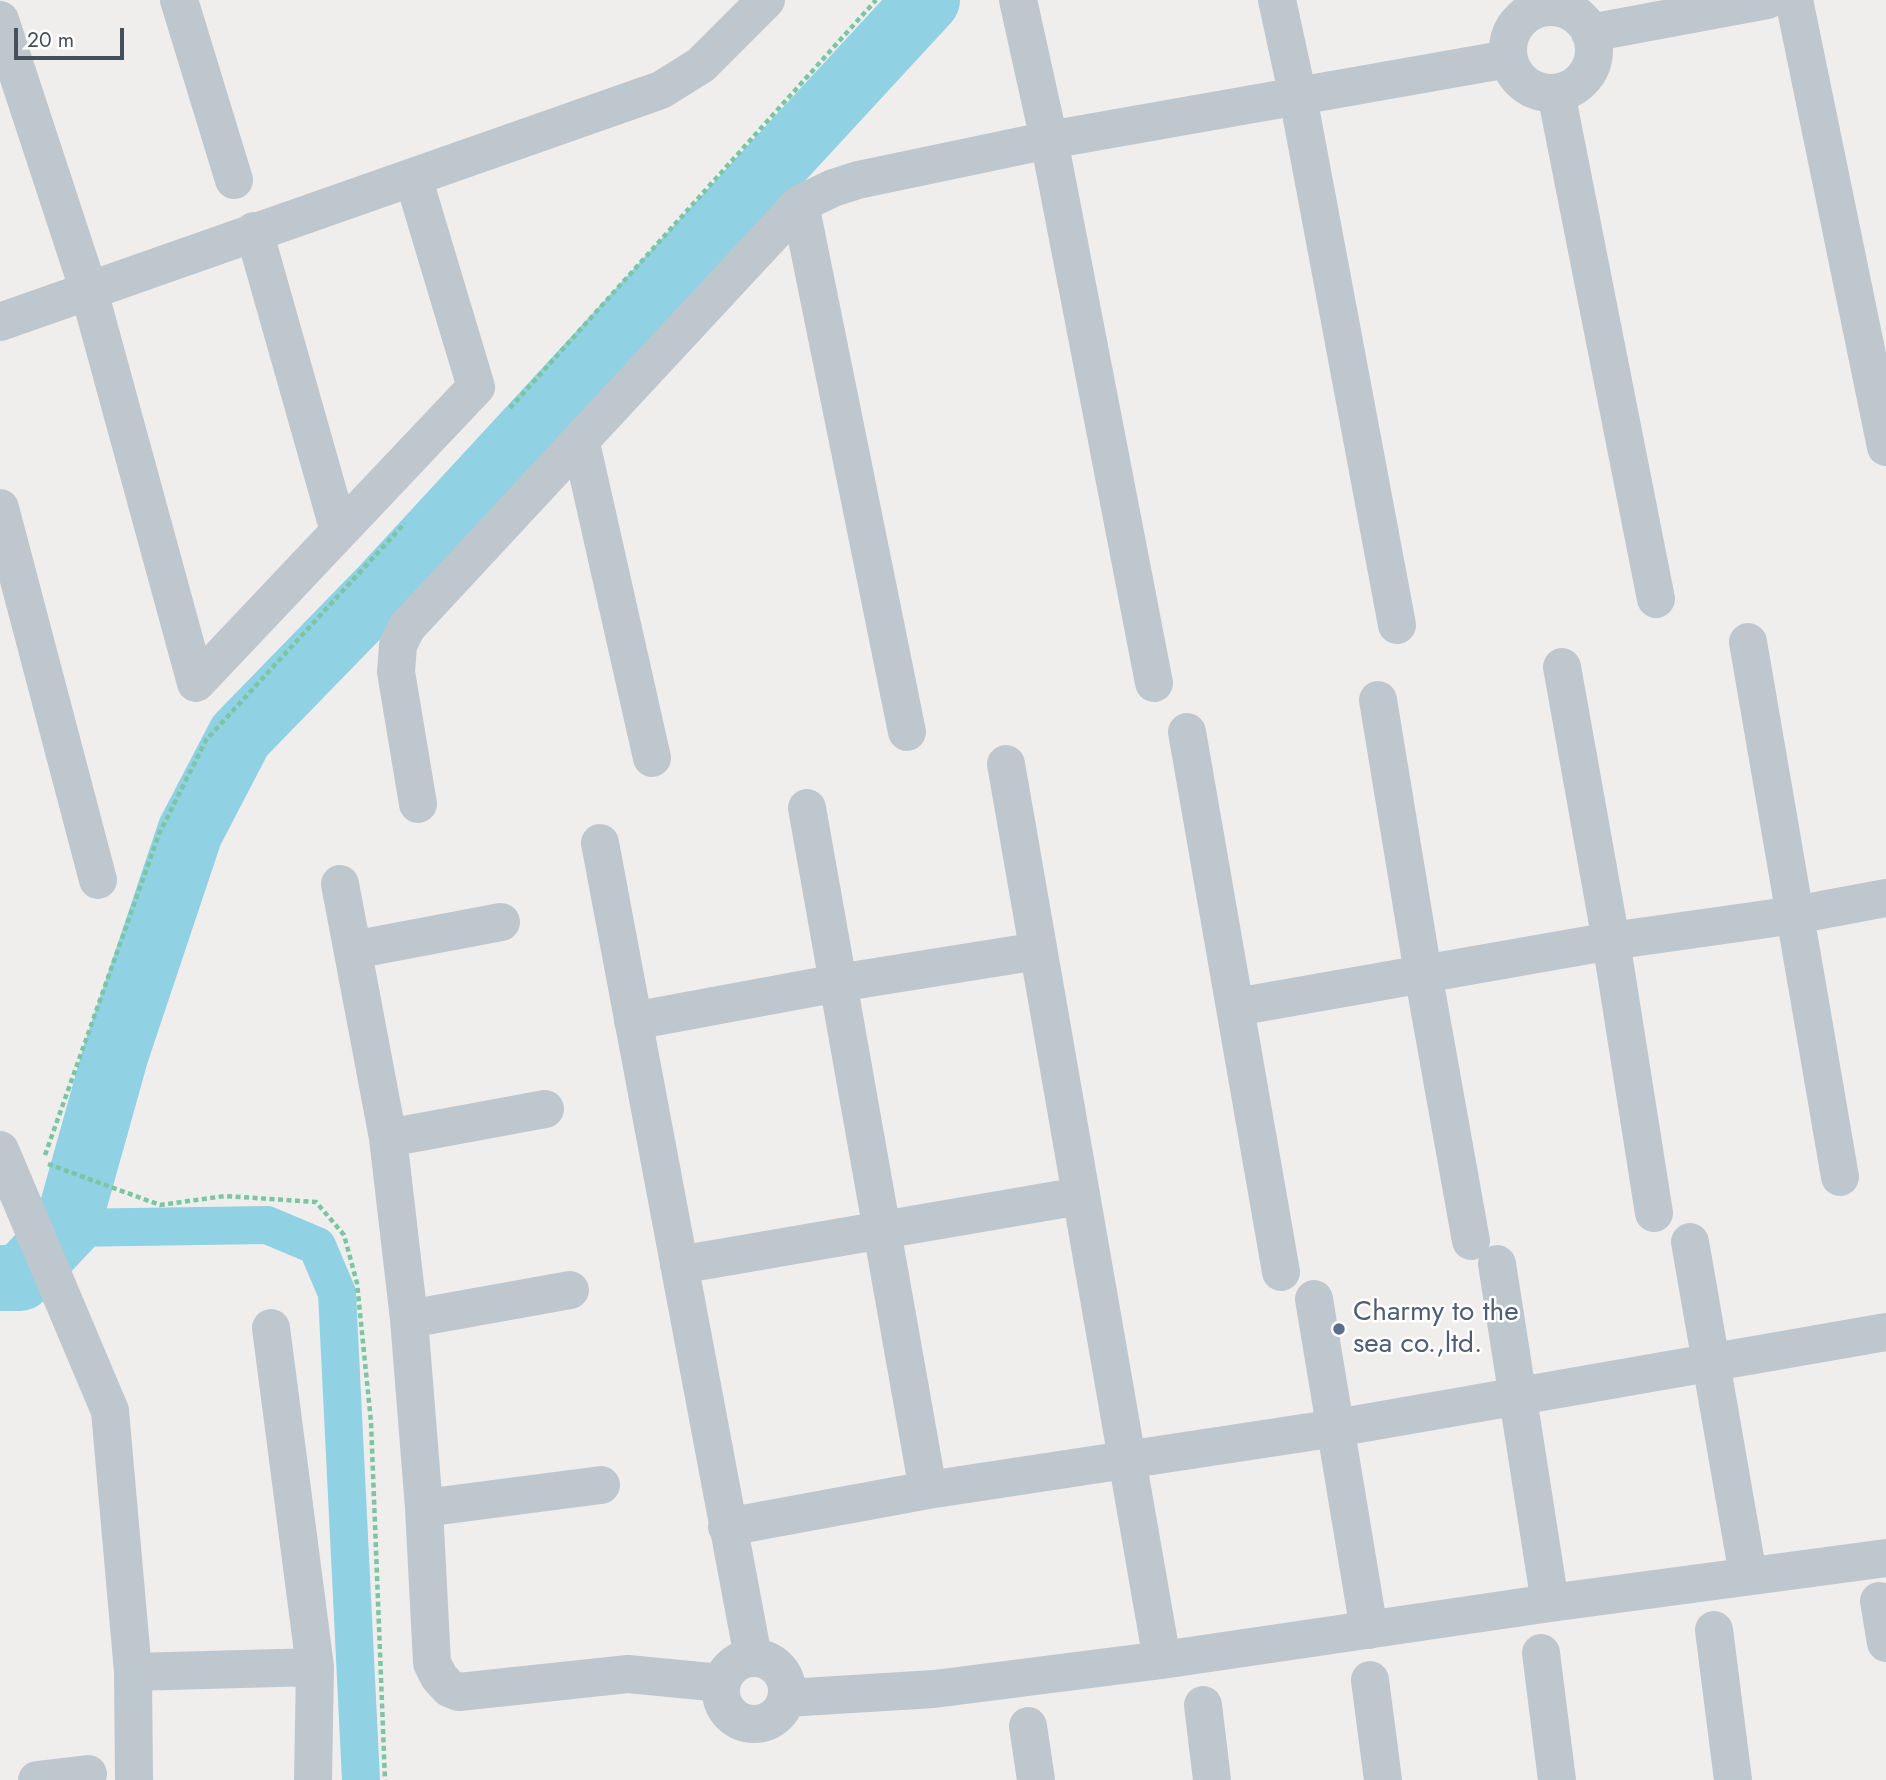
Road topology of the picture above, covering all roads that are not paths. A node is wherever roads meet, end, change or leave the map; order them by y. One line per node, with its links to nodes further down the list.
1 (180, 0): 16 (street)
2 (766, 0): 8 (street)
3 (1018, 0): 14 (street)
4 (1277, 0): 13 (street)
5 (1767, 0): 10 (street)
6 (1794, 0): 22 (street)
7 (1537, 4): 10 (street); 11 (street)
8 (729, 16): 15 (street)
9 (0, 20): 19 (street)
10 (1590, 33): 12 (street)
11 (1508, 59): 12 (street); 13 (street)
12 (1556, 93): 25 (street)
13 (1298, 97): 14 (street); 26 (street)
14 (1049, 140): 17 (street); 29 (street)
15 (414, 177): 18 (street); 24 (street)
16 (234, 180)
17 (800, 204): 21 (street); 31 (street)
18 (254, 231): 19 (street); 24 (street)
19 (89, 290): 20 (street); 24 (street)
20 (0, 321)
21 (581, 443): 33 (street); 35 (street)
22 (1886, 447)
23 (0, 508): 38 (street)
24 (340, 531)
25 (1657, 599)
26 (1397, 625)
27 (1748, 642): 41 (street)
28 (1562, 667): 43 (street)
29 (1154, 682)
30 (1378, 700): 46 (street)
31 (907, 732)
32 (1187, 732): 48 (street)
33 (652, 758)
34 (1006, 764): 45 (street)
35 (418, 804)
36 (807, 808): 47 (street)
37 (600, 843): 49 (street)
38 (98, 880)
39 (341, 884): 44 (street)
40 (1886, 898): 41 (street)
41 (1795, 915): 43 (street); 53 (street)
42 (501, 922): 44 (street)
43 (1611, 941): 46 (street); 55 (street)
44 (353, 950): 51 (street)
45 (1038, 951): 47 (street); 54 (street)
46 (1423, 973): 48 (street); 66 (street)
47 (838, 983): 49 (street); 56 (street)
48 (1236, 1007): 59 (street)
49 (633, 1021): 58 (street)
50 (545, 1109): 51 (street)
51 (388, 1138): 62 (street)
52 (0, 1150): 84 (street, bridge)
53 (1840, 1177)
54 (1080, 1196): 56 (street); 68 (street)
55 (1654, 1213)
56 (882, 1231): 58 (street); 70 (street)
57 (1690, 1242): 65 (street)
58 (679, 1265): 72 (street)
59 (1281, 1272)
60 (570, 1290): 62 (street)
61 (1314, 1299): 67 (street)
62 (409, 1319): 71 (street)
63 (271, 1328): 83 (street)
64 (1886, 1332): 65 (street)
65 (1712, 1364): 66 (street); 74 (street)
66 (1518, 1396): 67 (street); 76 (street)
67 (1336, 1429): 68 (street); 77 (street)
68 (1126, 1461): 70 (street); 82 (street)
69 (601, 1485): 71 (street)
70 (928, 1490): 72 (street)
71 (424, 1508): 86 (street)
72 (727, 1527): 81 (street)
73 (1886, 1558): 74 (street)
74 (1748, 1575): 76 (street)
75 (1879, 1601): 79 (street)
76 (1550, 1603): 77 (street)
77 (1369, 1630): 82 (street)
78 (1714, 1630): 98 (street)
79 (1886, 1643)
80 (1541, 1653): 97 (street)
81 (754, 1657): 86 (street); 87 (street)
82 (1162, 1660): 87 (street)
83 (315, 1667): 84 (street); 93 (street)
84 (133, 1672): 92 (street)
85 (1370, 1680): 96 (street)
86 (721, 1684): 87 (street)
87 (786, 1698)
88 (1203, 1706): 95 (street)
89 (1028, 1726): 94 (street)
90 (88, 1774): 91 (street)
91 (37, 1780)
92 (134, 1780)
93 (313, 1780)
94 (1036, 1780)
95 (1212, 1780)
96 (1383, 1780)
97 (1557, 1780)
98 (1734, 1780)

